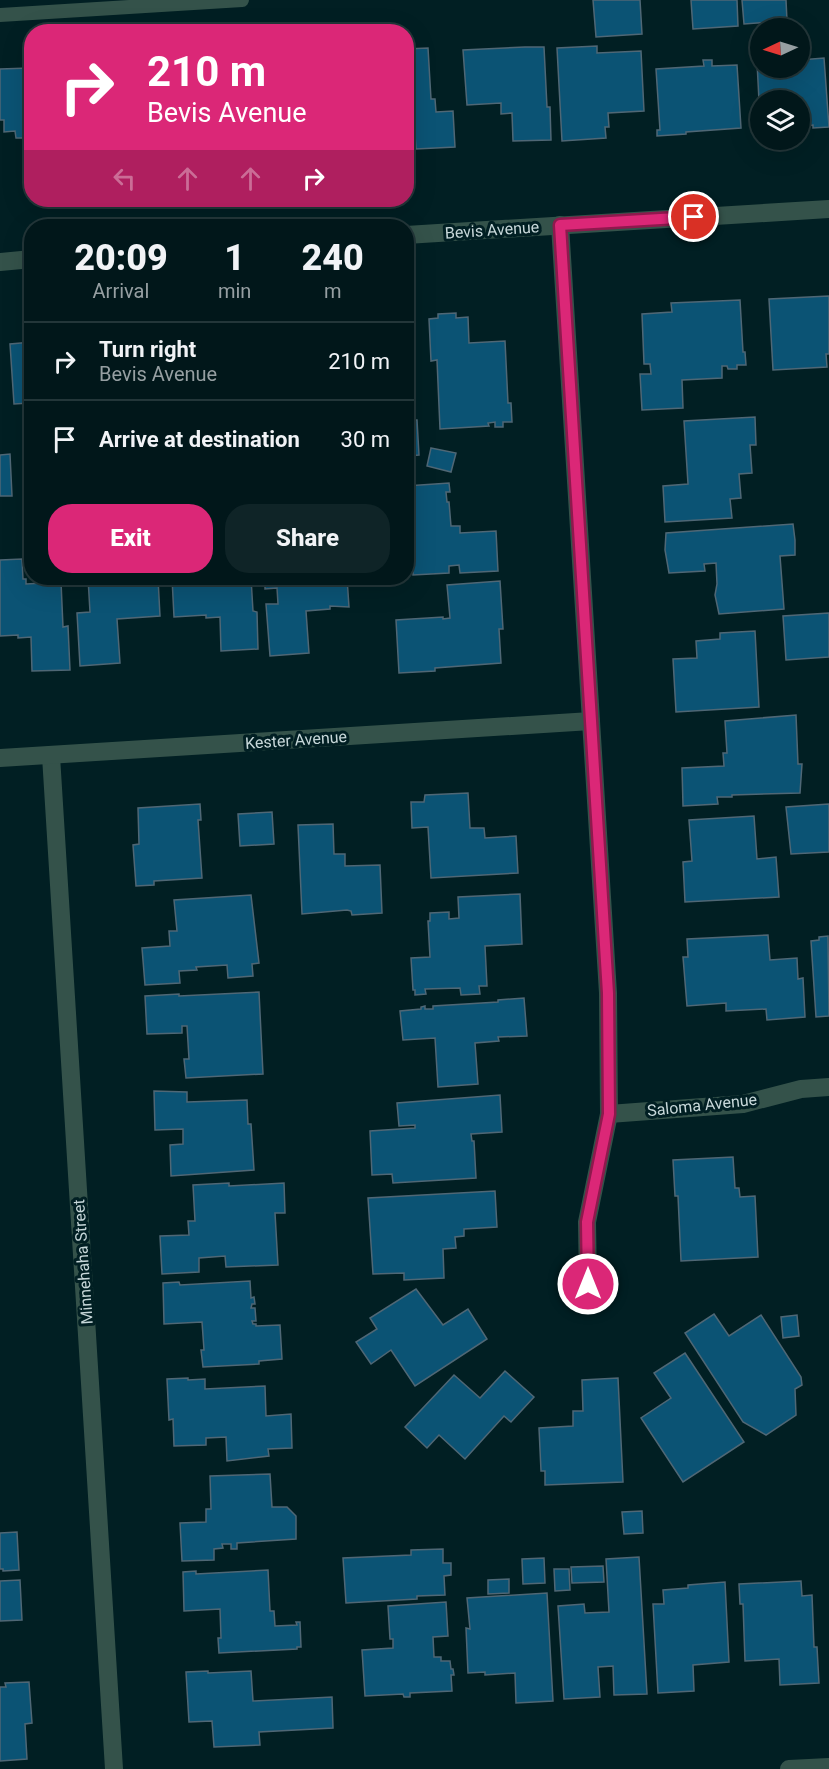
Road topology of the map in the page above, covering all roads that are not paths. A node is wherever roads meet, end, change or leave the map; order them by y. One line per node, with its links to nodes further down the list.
1 (242, 0): 2 (lane)
2 (0, 15)
3 (829, 208): 4 (street, Bevis Avenue)
4 (560, 225): 5 (street, Bevis Avenue); 8 (street)
5 (414, 234)
6 (24, 260): 7 (street)
7 (0, 262)
8 (591, 721): 9 (street, Kester Avenue); 12 (street)
9 (51, 756): 10 (street, Kester Avenue); 15 (street, Minnehaha Street)
10 (0, 758)
11 (829, 1087): 12 (street, Saloma Avenue)
12 (609, 1114): 13 (street)
13 (588, 1284)
14 (829, 1767): 16 (street)
15 (114, 1769)
16 (789, 1769)

